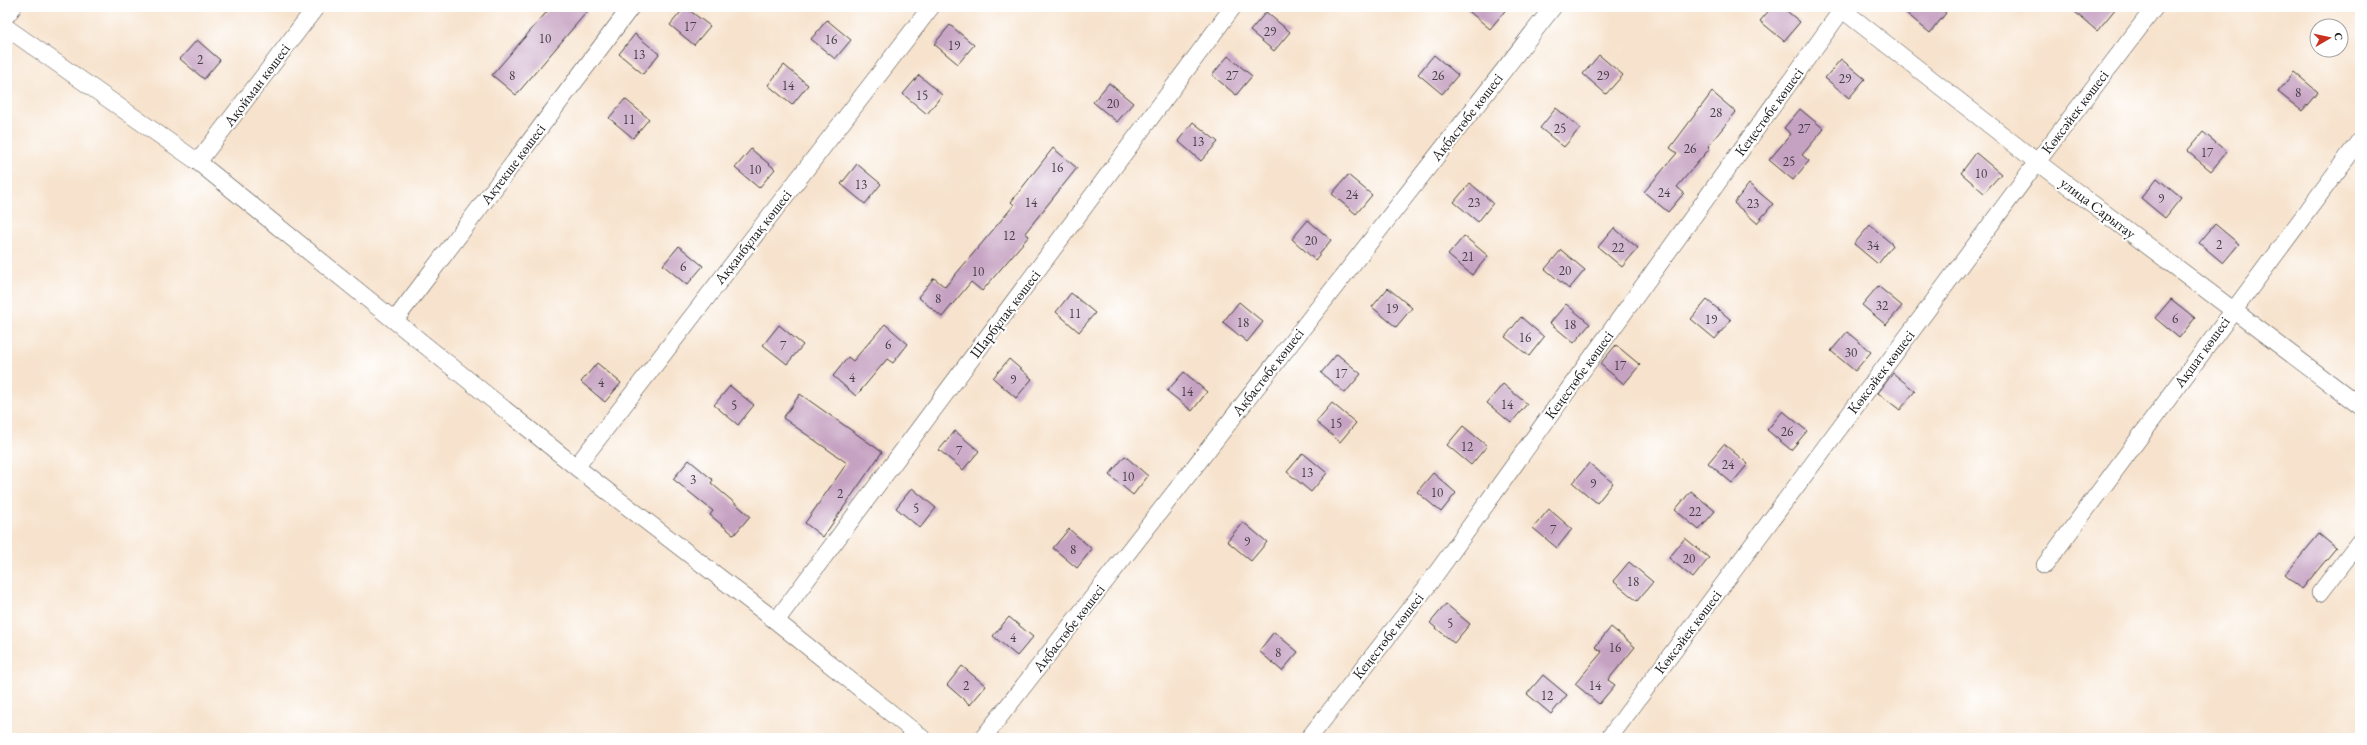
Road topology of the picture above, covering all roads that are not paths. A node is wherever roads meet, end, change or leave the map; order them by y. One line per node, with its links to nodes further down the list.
1 (13, 7): 9 (street)
2 (316, 7): 12 (street, Ақойман көшесі)
3 (631, 7): 15 (street, Ақтекше көшесі)
4 (931, 7): 17 (street, Аққанбұлақ көшесі)
5 (1233, 7): 21 (street, Шарбұлақ көшесі)
6 (1553, 7): 23 (street, Ақбастөбе көшесі)
7 (2155, 7): 13 (street, Көксәйек көшесі)
8 (1842, 8): 13 (street, улица Сарытау); 24 (street, Кеңестөбе көшесі)
9 (7, 15)
10 (7, 28): 12 (street)
11 (2360, 140): 14 (street, Ақшат көшесі)
12 (198, 162): 15 (street)
13 (2037, 162): 14 (street, улица Сарытау); 25 (street, Көксәйек көшесі)
14 (2232, 310): 16 (street, улица Сарытау); 19 (street, Ақшат көшесі)
15 (395, 320): 17 (street)
16 (2360, 406)
17 (576, 467): 21 (street)
18 (2360, 541): 20 (street)
19 (2045, 565)
20 (2320, 593)
21 (776, 621): 22 (street)
22 (922, 738)
23 (983, 738)
24 (1309, 738)
25 (1609, 738)

